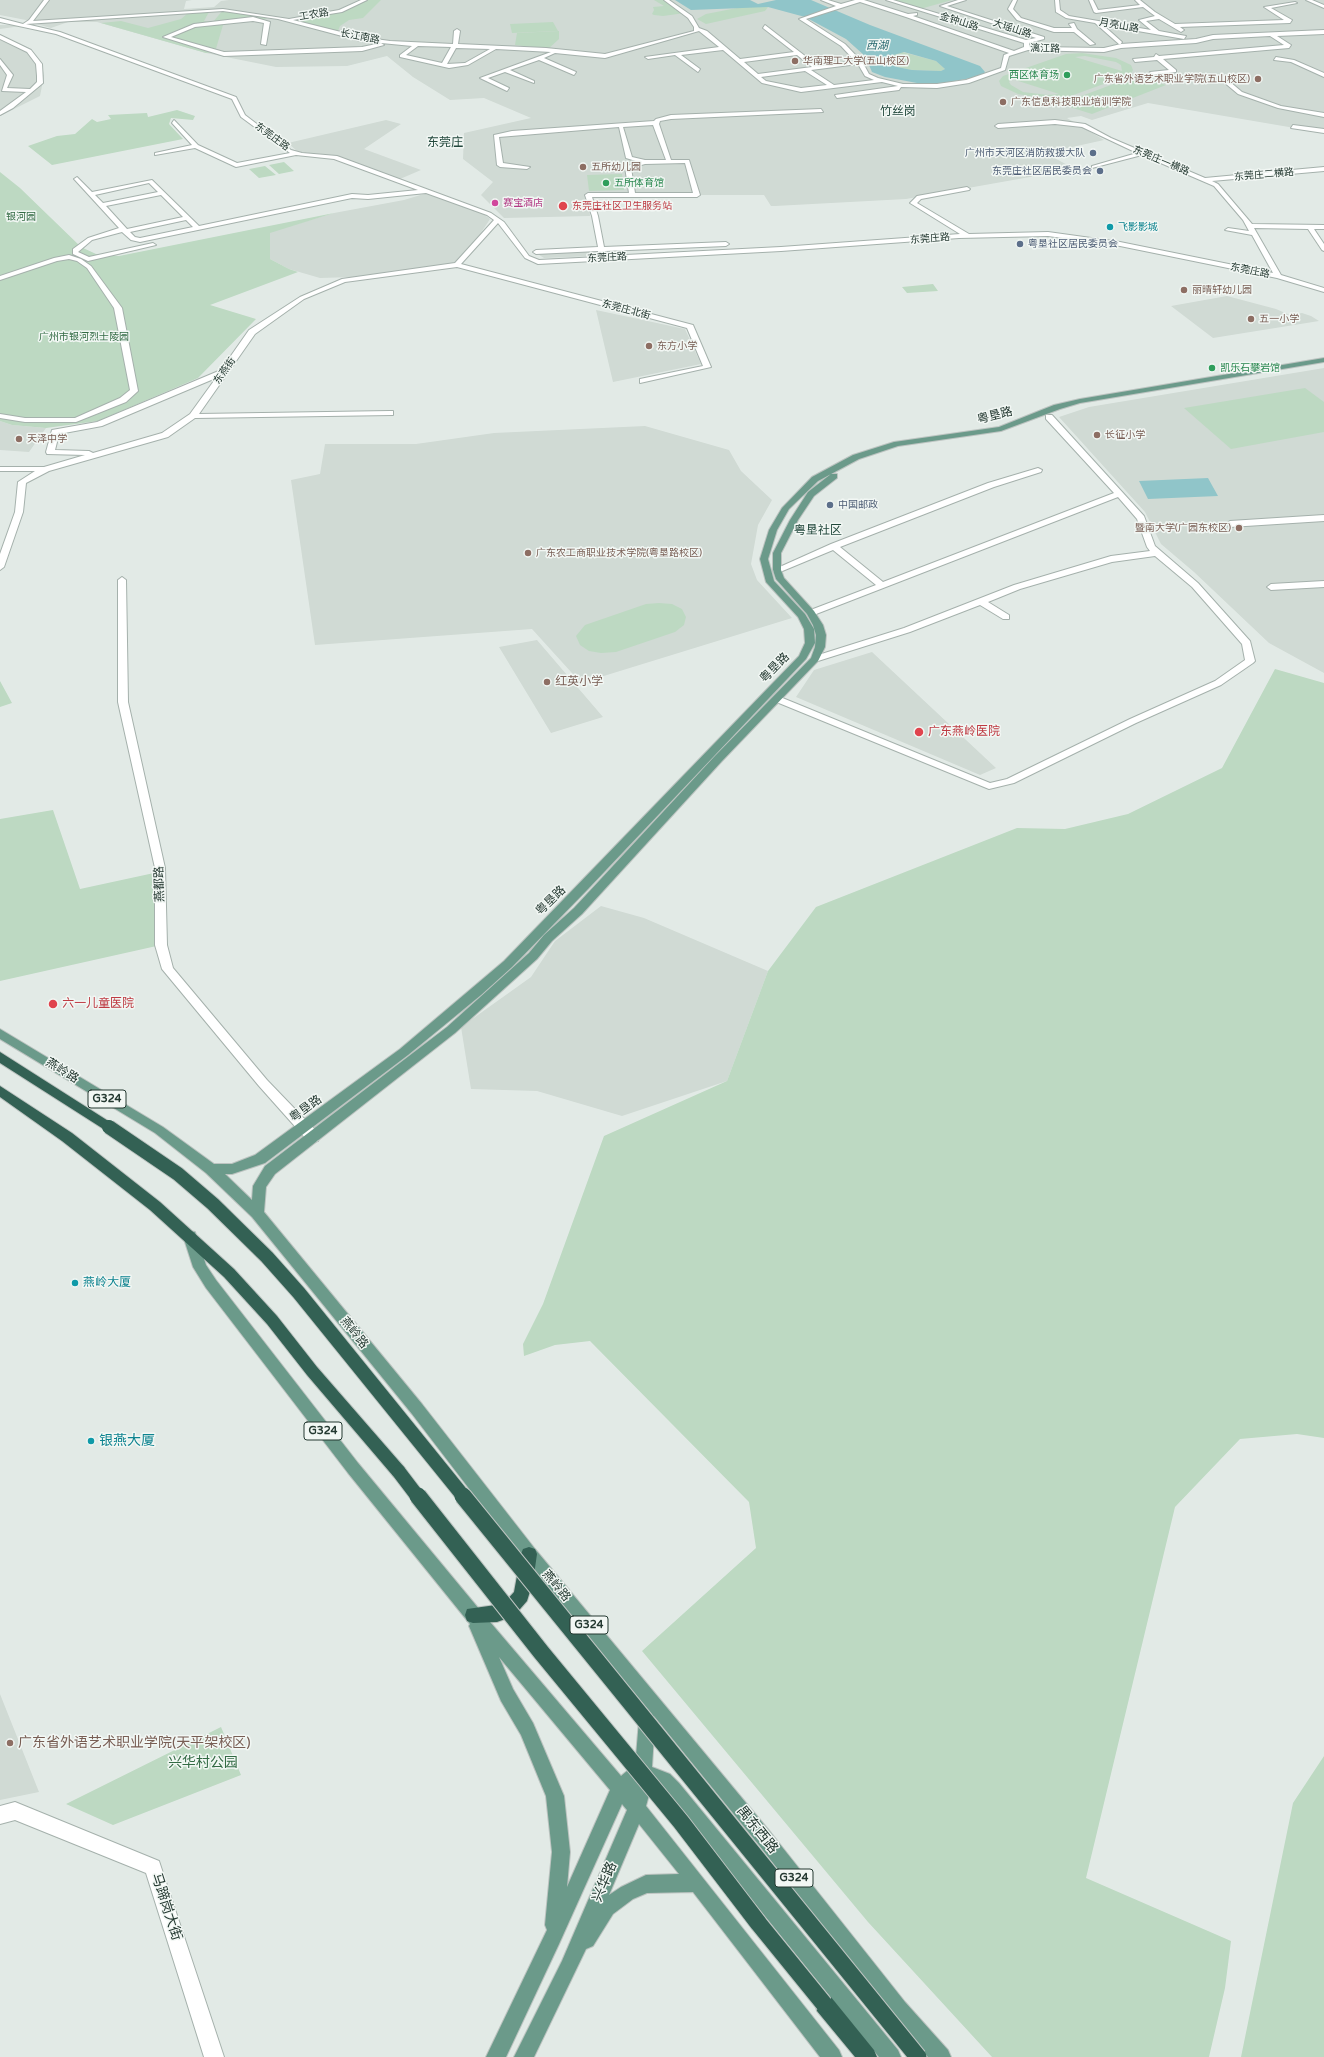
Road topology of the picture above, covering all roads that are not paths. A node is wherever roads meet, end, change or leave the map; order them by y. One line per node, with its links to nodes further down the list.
1 (47, 0): 26 (street)
2 (366, 0): 24 (street, 工农路)
3 (666, 0): 30 (street)
4 (823, 0): 14 (street)
5 (860, 0): 14 (street); 19 (street)
6 (888, 0): 18 (street, 金钟山路)
7 (964, 0): 15 (street)
8 (1015, 0): 32 (street)
9 (1058, 0): 20 (street)
10 (1091, 0): 16 (street)
11 (1137, 0): 16 (street)
12 (1308, 0): 17 (street)
13 (1295, 3): 28 (street)
14 (841, 6): 85 (street, 漓江路)
15 (942, 6): 18 (street); 55 (street, 大瑶山路)
16 (1143, 6): 21 (street)
17 (1324, 7)
18 (925, 11): 19 (street); 55 (street, 金钟山路)
19 (908, 16): 68 (street)
20 (1067, 16): 22 (street); 25 (street, 月亮山路); 32 (street)
21 (1160, 17): 28 (street); 34 (street)
22 (1059, 18)
23 (0, 20): 26 (street, 东莞庄路)
24 (284, 20): 26 (street, 长江南路); 46 (street, 长江南路)
25 (1097, 22): 31 (street, 月亮山路); 56 (street)
26 (17, 24): 27 (street, 长江南路); 120 (street, 东莞庄路)
27 (0, 25)
28 (1175, 26): 41 (street)
29 (765, 27): 71 (street)
30 (697, 28): 58 (street); 66 (street, 长江南路)
31 (1130, 28): 34 (street, 月亮山路); 44 (street)
32 (1076, 30): 50 (street)
33 (457, 31): 54 (street)
34 (1157, 32): 41 (street, 月亮山路)
35 (1324, 32): 36 (street, 漓江路)
36 (1271, 34): 37 (street, 漓江路); 60 (street)
37 (1249, 35): 38 (street, 漓江路); 43 (street)
38 (1225, 36): 40 (street, 漓江路); 65 (street)
39 (0, 37): 106 (street)
40 (1213, 37): 41 (street); 42 (street, 漓江路)
41 (1193, 38): 44 (street)
42 (1204, 39): 45 (street, 漓江路); 70 (street)
43 (1255, 40)
44 (1149, 41): 56 (street)
45 (1184, 42): 47 (street, 漓江路); 57 (street)
46 (390, 43): 48 (street); 49 (street, 长江南路)
47 (1160, 43): 51 (street, 漓江路); 59 (street)
48 (264, 44)
49 (417, 44): 53 (street, 长江南路); 83 (street)
50 (1092, 44): 55 (street); 56 (street)
51 (1140, 44): 56 (street, 漓江路); 61 (street)
52 (1262, 44): 60 (street)
53 (437, 45): 54 (street, 长江南路); 62 (street)
54 (455, 45): 63 (street, 长江南路); 88 (street)
55 (1026, 45): 56 (street, 漓江路); 68 (street, 漓江路)
56 (1119, 45): 67 (street)
57 (1190, 46)
58 (724, 48): 73 (street); 84 (street)
59 (1166, 48)
60 (1268, 48): 65 (street)
61 (1147, 49)
62 (433, 50)
63 (546, 50): 66 (street, 长江南路); 88 (street)
64 (1197, 50): 74 (street)
65 (1246, 50): 70 (street)
66 (559, 51): 79 (street)
67 (1124, 51)
68 (1012, 52): 100 (street, 漓江路)
69 (1173, 52): 77 (street)
70 (1227, 52): 74 (street)
71 (799, 53): 84 (street); 89 (street)
72 (1153, 53): 80 (street)
73 (677, 54): 78 (street); 93 (street)
74 (1204, 54): 77 (street)
75 (428, 55): 83 (street)
76 (1130, 56): 82 (street)
77 (1179, 56): 80 (street)
78 (648, 57)
79 (540, 58): 92 (street); 94 (street)
80 (1159, 58): 82 (street); 95 (street)
81 (1276, 59): 96 (street)
82 (1135, 60): 87 (street)
83 (424, 61): 88 (street)
84 (739, 61): 97 (street)
85 (859, 62): 89 (street); 100 (street, 漓江路)
86 (1, 64): 105 (street)
87 (1141, 64)
88 (444, 65)
89 (817, 68): 91 (street)
90 (1146, 68): 95 (street)
91 (806, 69): 97 (street); 102 (street)
92 (505, 70): 101 (street); 104 (street)
93 (698, 70)
94 (574, 73)
95 (1152, 73): 99 (street)
96 (1324, 75)
97 (757, 76): 102 (street)
98 (1221, 77): 110 (street)
99 (1161, 80)
100 (881, 81): 102 (street)
101 (532, 82)
102 (832, 86)
103 (974, 86): 107 (street)
104 (507, 89)
105 (2, 90): 106 (street)
106 (29, 90): 109 (street)
107 (837, 96)
108 (821, 111): 112 (street)
109 (0, 113)
110 (1324, 115)
111 (174, 122): 117 (street)
112 (656, 123): 121 (street); 123 (street)
113 (998, 126): 118 (street, 东莞庄一横路)
114 (1294, 127): 116 (street)
115 (621, 128): 122 (street)
116 (1324, 131)
117 (196, 146): 119 (street); 120 (street)
118 (1144, 153): 124 (street); 127 (street, 东莞庄一横路)
119 (157, 154)
120 (295, 154): 130 (street, 东莞庄路)
121 (669, 161): 122 (street); 133 (street)
122 (645, 162): 133 (street)
123 (527, 167)
124 (1094, 167)
125 (1324, 170): 127 (street, 东莞庄二横路)
126 (77, 179): 132 (street)
127 (1204, 180): 141 (street, 东莞庄一横路)
128 (157, 188): 131 (street); 132 (street); 135 (street)
129 (967, 189): 150 (street)
130 (426, 191): 134 (street); 139 (street, 东莞庄路)
131 (162, 193): 136 (street); 138 (street)
132 (91, 194): 135 (street)
133 (632, 195): 155 (street)
134 (368, 197): 137 (street); 144 (street)
135 (96, 200): 136 (street)
136 (101, 205): 146 (street)
137 (312, 212)
138 (188, 218): 140 (street); 146 (street)
139 (498, 220): 158 (street, 东莞庄路); 159 (street)
140 (193, 224): 144 (street); 146 (street)
141 (1249, 226): 142 (street); 147 (street, 东莞庄一横路)
142 (1310, 227): 143 (street); 156 (street)
143 (1324, 227)
144 (199, 229): 146 (street)
145 (1228, 230): 147 (street)
146 (127, 232): 153 (street)
147 (1253, 233): 160 (street, 东莞庄一横路)
148 (204, 235): 149 (street)
149 (197, 236)
150 (968, 236): 158 (street, 东莞庄路); 160 (street, 东莞庄路)
151 (737, 243): 155 (street)
152 (753, 243): 154 (street)
153 (158, 244)
154 (775, 246)
155 (601, 248): 157 (street); 158 (street)
156 (1324, 249)
157 (536, 252)
158 (603, 258)
159 (457, 265): 166 (street, 东燕街); 167 (street, 东莞庄北街)
160 (1278, 276): 162 (street, 东莞庄路); 163 (street, 东莞庄路)
161 (0, 278): 169 (street)
162 (1324, 284)
163 (1324, 290)
164 (1324, 360): 195 (main road, 粤垦路)
165 (1324, 365): 171 (main road, 粤垦路)
166 (224, 372): 170 (street, 东燕街); 172 (street)
167 (643, 381)
168 (390, 413): 170 (street)
169 (0, 416)
170 (193, 416): 172 (street, 东燕街)
171 (1049, 416): 176 (street); 182 (main road, 粤垦路)
172 (101, 453): 174 (street, 东燕街)
173 (0, 469): 174 (street)
174 (46, 469): 181 (street, 东燕街)
175 (1038, 470): 179 (street)
176 (1119, 494): 180 (street); 185 (street)
177 (1324, 518): 178 (street)
178 (1230, 524)
179 (834, 546): 182 (street); 185 (street)
180 (1157, 553): 187 (street); 191 (street)
181 (0, 567)
182 (777, 570): 188 (main road, 粤垦路)
183 (122, 580): 195 (street, 燕都路)
184 (1324, 584): 186 (street)
185 (883, 586): 188 (street)
186 (1271, 587)
187 (982, 601): 189 (street); 190 (street)
188 (811, 613): 190 (main road, 粤垦路)
189 (1006, 617)
190 (815, 659): 191 (main road, 粤垦路)
191 (777, 699): 196 (main road, 粤垦路)
192 (0, 1033): 197 (main road, 燕岭路 / G324)
193 (0, 1057): 216 (highway, bridge)
194 (0, 1091): 199 (highway)
195 (304, 1127): 196 (street, 燕都路); 197 (main road, 粤垦路)
196 (313, 1137): 198 (main road, 粤垦路)
197 (211, 1169): 198 (main road, 燕岭路 / G324)
198 (257, 1213): 200 (main road, 燕岭路 / G324)
199 (190, 1236): 201 (main road, G324); 214 (highway, bridge)
200 (529, 1554): 201 (highway); 202 (main road, 燕岭路 / G324)
201 (473, 1615): 204 (main road, G324); 208 (main road)
202 (649, 1697): 203 (main road, 兴华路); 217 (main road, 禺东西路 / G324)
203 (644, 1775): 204 (main road); 205 (main road, 兴华路); 215 (main road)
204 (620, 1788): 205 (main road, G324); 208 (main road, 兴华路)
205 (637, 1808): 207 (main road, G324); 209 (main road, 兴华路)
206 (0, 1815): 210 (street, 马蹄岗大街)
207 (697, 1883): 209 (main road); 213 (main road, G324)
208 (553, 1938): 211 (main road, 兴华路)
209 (569, 1968): 212 (main road, 兴华路)
210 (214, 2057)
211 (496, 2057)
212 (524, 2057)
213 (832, 2057)
214 (867, 2057)
215 (891, 2057)
216 (918, 2057)
217 (941, 2057)

